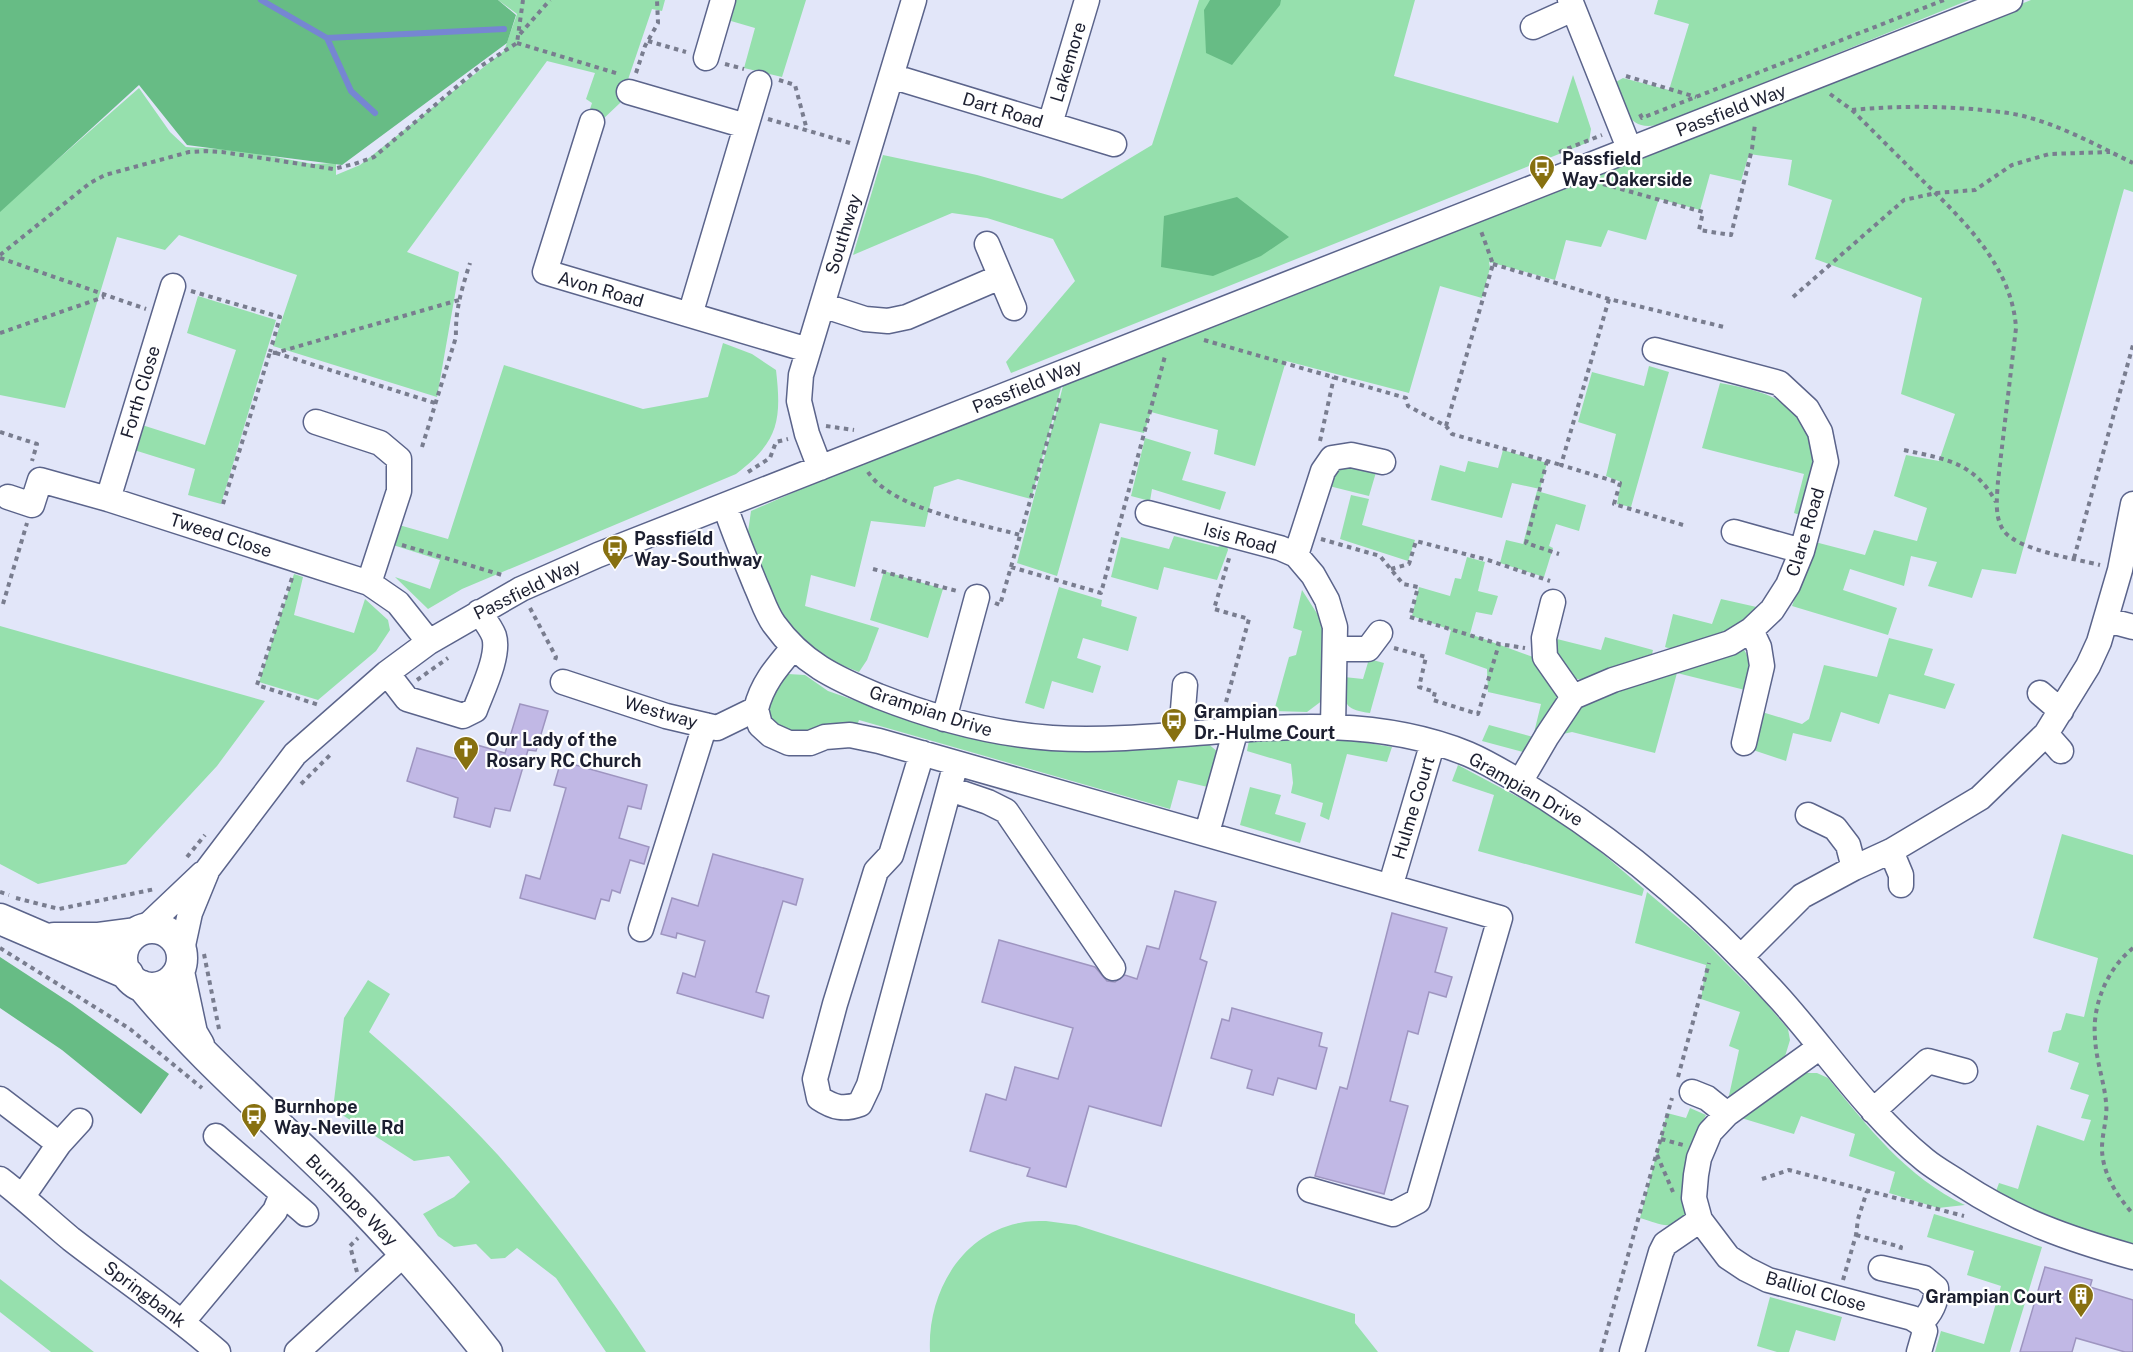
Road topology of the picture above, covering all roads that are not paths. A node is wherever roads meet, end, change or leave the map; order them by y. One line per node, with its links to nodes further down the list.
1 (723, 0): 7 (street)
2 (914, 0): 8 (street, Southway)
3 (1087, 0): 13 (street, Lakemore)
4 (2010, 0): 15 (street, Passfield Way)
5 (1572, 5): 6 (street); 15 (street)
6 (1533, 27)
7 (706, 58)
8 (891, 76): 13 (street, Dart Road); 19 (street, Southway)
9 (759, 83): 11 (street)
10 (626, 84): 11 (street)
11 (748, 120): 21 (street)
12 (592, 122): 21 (street, Avon Road)
13 (1050, 124): 14 (street, Dart Road)
14 (1114, 144)
15 (1629, 148): 26 (street, Passfield Way)
16 (987, 244): 17 (street)
17 (1000, 277): 19 (street); 20 (street)
18 (173, 286): 28 (street, Forth Close)
19 (822, 305): 22 (street, Southway)
20 (1014, 308)
21 (690, 315): 22 (street, Avon Road)
22 (808, 350): 26 (street, Southway)
23 (1655, 350): 34 (street, Clare Road)
24 (316, 422): 35 (street)
25 (1383, 462): 33 (street)
26 (820, 468): 30 (street, Passfield Way)
27 (8, 497): 28 (street, Tweed Close)
28 (108, 498): 35 (street, Tweed Close)
29 (2133, 504): 39 (street)
30 (725, 506): 38 (street, Passfield Way); 44 (street, Grampian Drive)
31 (1148, 513): 33 (street, Isis Road)
32 (1734, 532): 34 (street)
33 (1299, 544): 45 (street, Isis Road)
34 (1802, 551): 41 (street, Clare Road)
35 (369, 583): 43 (street, Tweed Close)
36 (1552, 592): 50 (street)
37 (978, 597): 53 (street)
38 (479, 612): 43 (street, Passfield Way); 46 (street)
39 (2107, 620): 40 (street); 52 (street)
40 (2133, 627)
41 (1751, 630): 50 (street, Clare Road); 59 (street)
42 (1376, 638): 45 (street)
43 (429, 642): 46 (street, Passfield Way)
44 (793, 648): 51 (street); 53 (street, Grampian Drive)
45 (1335, 649): 55 (street, Isis Road)
46 (387, 673): 68 (street, Passfield Way)
47 (558, 675): 54 (street, Westway)
48 (1185, 685): 57 (street)
49 (2040, 693): 52 (street)
50 (1573, 697): 62 (street)
51 (756, 709): 54 (street, Westway); 60 (street)
52 (2061, 711): 66 (street)
53 (944, 719): 57 (street, Grampian Drive)
54 (705, 725): 72 (street)
55 (1333, 726): 56 (street, Grampian Drive); 58 (street, Grampian Drive)
56 (1236, 729): 57 (street, Grampian Drive); 65 (street)
57 (1181, 734)
58 (1433, 742): 62 (street, Grampian Drive); 69 (street, Hulme Court)
59 (1744, 743)
60 (922, 753): 61 (street); 63 (street)
61 (956, 763): 63 (street); 90 (street)
62 (1520, 782): 75 (street, Grampian Drive)
63 (950, 789): 77 (street)
64 (1808, 815): 67 (street)
65 (1210, 822)
66 (1891, 851): 67 (street); 70 (street)
67 (1854, 867): 75 (street)
68 (208, 868): 73 (street); 76 (street, Passfield Way)
69 (1394, 874)
70 (1901, 885)
71 (0, 919): 74 (main road, Burnhope Way)
72 (641, 929)
73 (140, 931): 74 (main road, Burnhope Way); 76 (main road); 78 (main road)
74 (45, 938): 78 (main road, Burnhope Way)
75 (1741, 957): 79 (street, Grampian Drive)
76 (180, 961): 78 (main road); 80 (main road, Burnhope Way)
77 (1113, 968)
78 (135, 980): 80 (main road, Burnhope Way)
79 (1820, 1047): 84 (street, Grampian Drive); 85 (street, Balliol Close)
80 (207, 1058): 95 (main road, Burnhope Way)
81 (1965, 1071): 84 (street)
82 (1680, 1090): 85 (street)
83 (0, 1099): 88 (street)
84 (1873, 1111): 96 (street, Grampian Drive)
85 (1727, 1114): 94 (street, Balliol Close)
86 (80, 1121): 88 (street)
87 (216, 1136): 91 (street)
88 (59, 1144): 92 (street)
89 (0, 1179): 92 (street, Springbank)
90 (1310, 1190)
91 (282, 1194): 93 (street); 98 (street)
92 (23, 1196): 98 (street, Springbank)
93 (306, 1214)
94 (1700, 1220): 99 (street, Balliol Close); 103 (street)
95 (405, 1253): 101 (street); 102 (main road, Burnhope Way)
96 (2133, 1257)
97 (1881, 1268): 99 (street)
98 (183, 1321): 100 (street, Springbank)
99 (1920, 1323): 104 (street)
100 (218, 1352)
101 (297, 1352)
102 (487, 1352)
103 (1632, 1352)
104 (1919, 1352)

